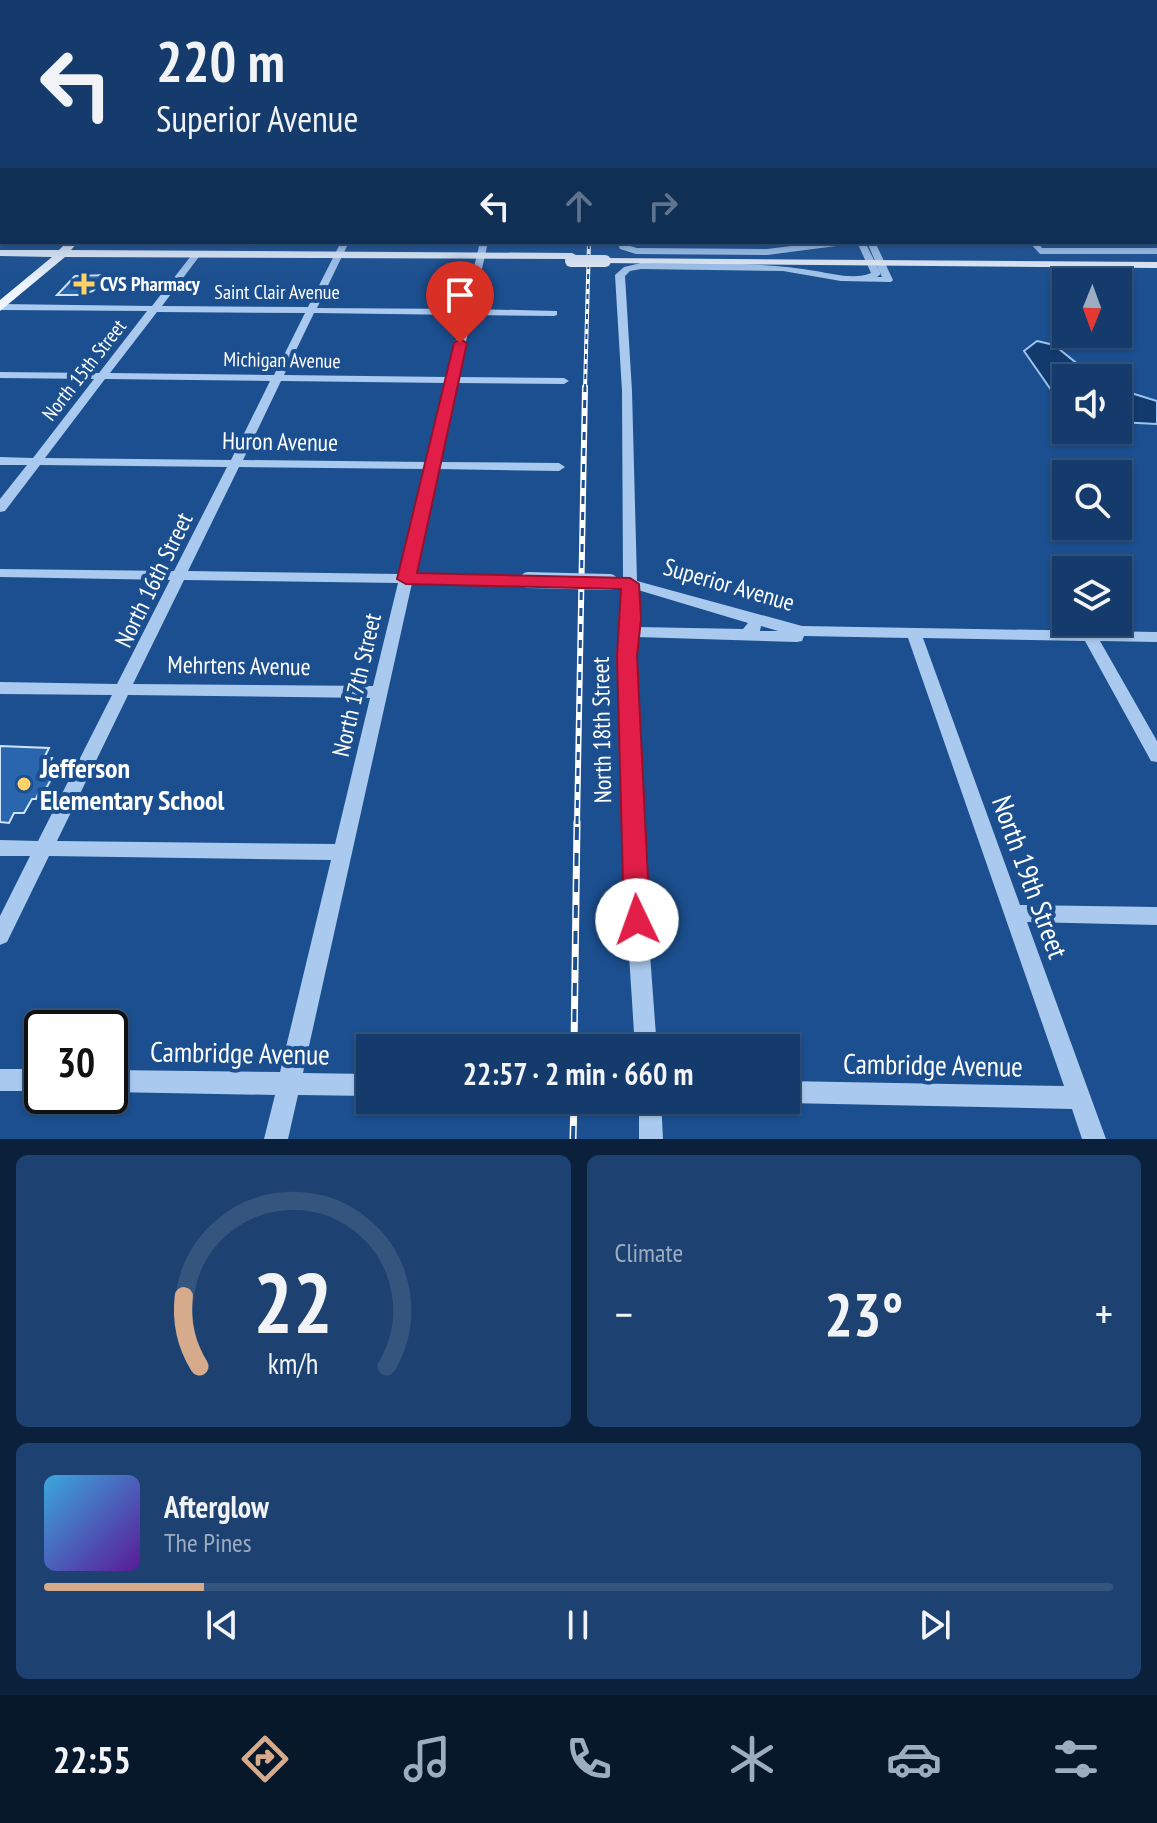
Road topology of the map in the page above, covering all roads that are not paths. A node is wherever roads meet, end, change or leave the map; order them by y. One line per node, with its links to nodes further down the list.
1 (483, 244): 12 (street, North 17th Street)
2 (829, 244): 6 (street)
3 (863, 244): 14 (street)
4 (871, 244): 14 (street)
5 (1035, 244): 9 (street)
6 (622, 245)
7 (60, 248): 10 (main road); 10 (main road); 11 (main road); 16 (main road)
8 (341, 249): 11 (main road); 12 (main road); 18 (street, North 16th Street)
9 (1157, 251)
10 (0, 253)
11 (197, 254): 17 (street, North 15th Street)
12 (480, 257): 14 (main road, bridge); 19 (street, North 17th Street)
13 (1157, 259): 14 (main road)
14 (875, 260): 15 (main road); 35 (street, North 18th Street)
15 (1157, 265)
16 (0, 307): 17 (street, Saint Clair Avenue)
17 (154, 309): 18 (street, Saint Clair Avenue); 22 (street, North 15th Street)
18 (311, 310): 19 (street, Saint Clair Avenue); 23 (street, North 16th Street)
19 (468, 312): 20 (street, Saint Clair Avenue); 24 (street, North 17th Street)
20 (554, 313)
21 (0, 375): 22 (street, Michigan Avenue)
22 (103, 376): 23 (street, Michigan Avenue); 27 (street, North 15th Street)
23 (277, 378): 24 (street, Michigan Avenue); 28 (street, North 16th Street)
24 (452, 380): 25 (street, Michigan Avenue); 29 (street, North 17th Street)
25 (564, 380)
26 (0, 461): 27 (street, Huron Avenue)
27 (37, 461): 28 (street, Huron Avenue); 31 (street, North 15th Street)
28 (234, 463): 29 (street, Huron Avenue); 33 (street, North 16th Street)
29 (432, 466): 30 (street, Huron Avenue); 34 (street, North 17th Street)
30 (559, 467)
31 (0, 508)
32 (0, 573): 33 (street, Superior Avenue)
33 (180, 576): 34 (street, Superior Avenue); 45 (street, North 16th Street)
34 (406, 579): 35 (street, Superior Avenue, bridge); 46 (street, North 17th Street)
35 (630, 584): 36 (street, Superior Avenue); 37 (street, North 18th Street)
36 (756, 620): 38 (street, Superior Avenue); 39 (street)
37 (630, 632): 39 (street); 54 (street, North 18th Street)
38 (817, 632): 39 (street); 40 (street, Superior Avenue)
39 (721, 634)
40 (914, 634): 41 (street, Superior Avenue); 51 (street, North 19th Street)
41 (1052, 636)
42 (1090, 636): 43 (street, Superior Avenue); 47 (street)
43 (1157, 637)
44 (0, 688): 45 (street, Mehrtens Avenue)
45 (125, 689): 46 (street, Mehrtens Avenue); 49 (street, North 16th Street)
46 (381, 692): 50 (street, North 17th Street)
47 (1157, 756)
48 (0, 848): 49 (street)
49 (43, 848): 50 (street); 53 (street, North 16th Street)
50 (344, 852): 58 (street, North 17th Street)
51 (1014, 913): 52 (street); 61 (street, North 19th Street)
52 (1157, 916)
53 (0, 936)
54 (645, 1034)
55 (0, 1080): 56 (street)
56 (24, 1080)
57 (128, 1081): 58 (street, Cambridge Avenue)
58 (290, 1084): 59 (street, Cambridge Avenue); 63 (street, North 17th Street)
59 (356, 1085)
60 (800, 1092): 61 (street, Cambridge Avenue)
61 (1080, 1098): 65 (street, North 19th Street)
62 (650, 1114): 64 (street)
63 (276, 1139)
64 (651, 1139)
65 (1094, 1139)

